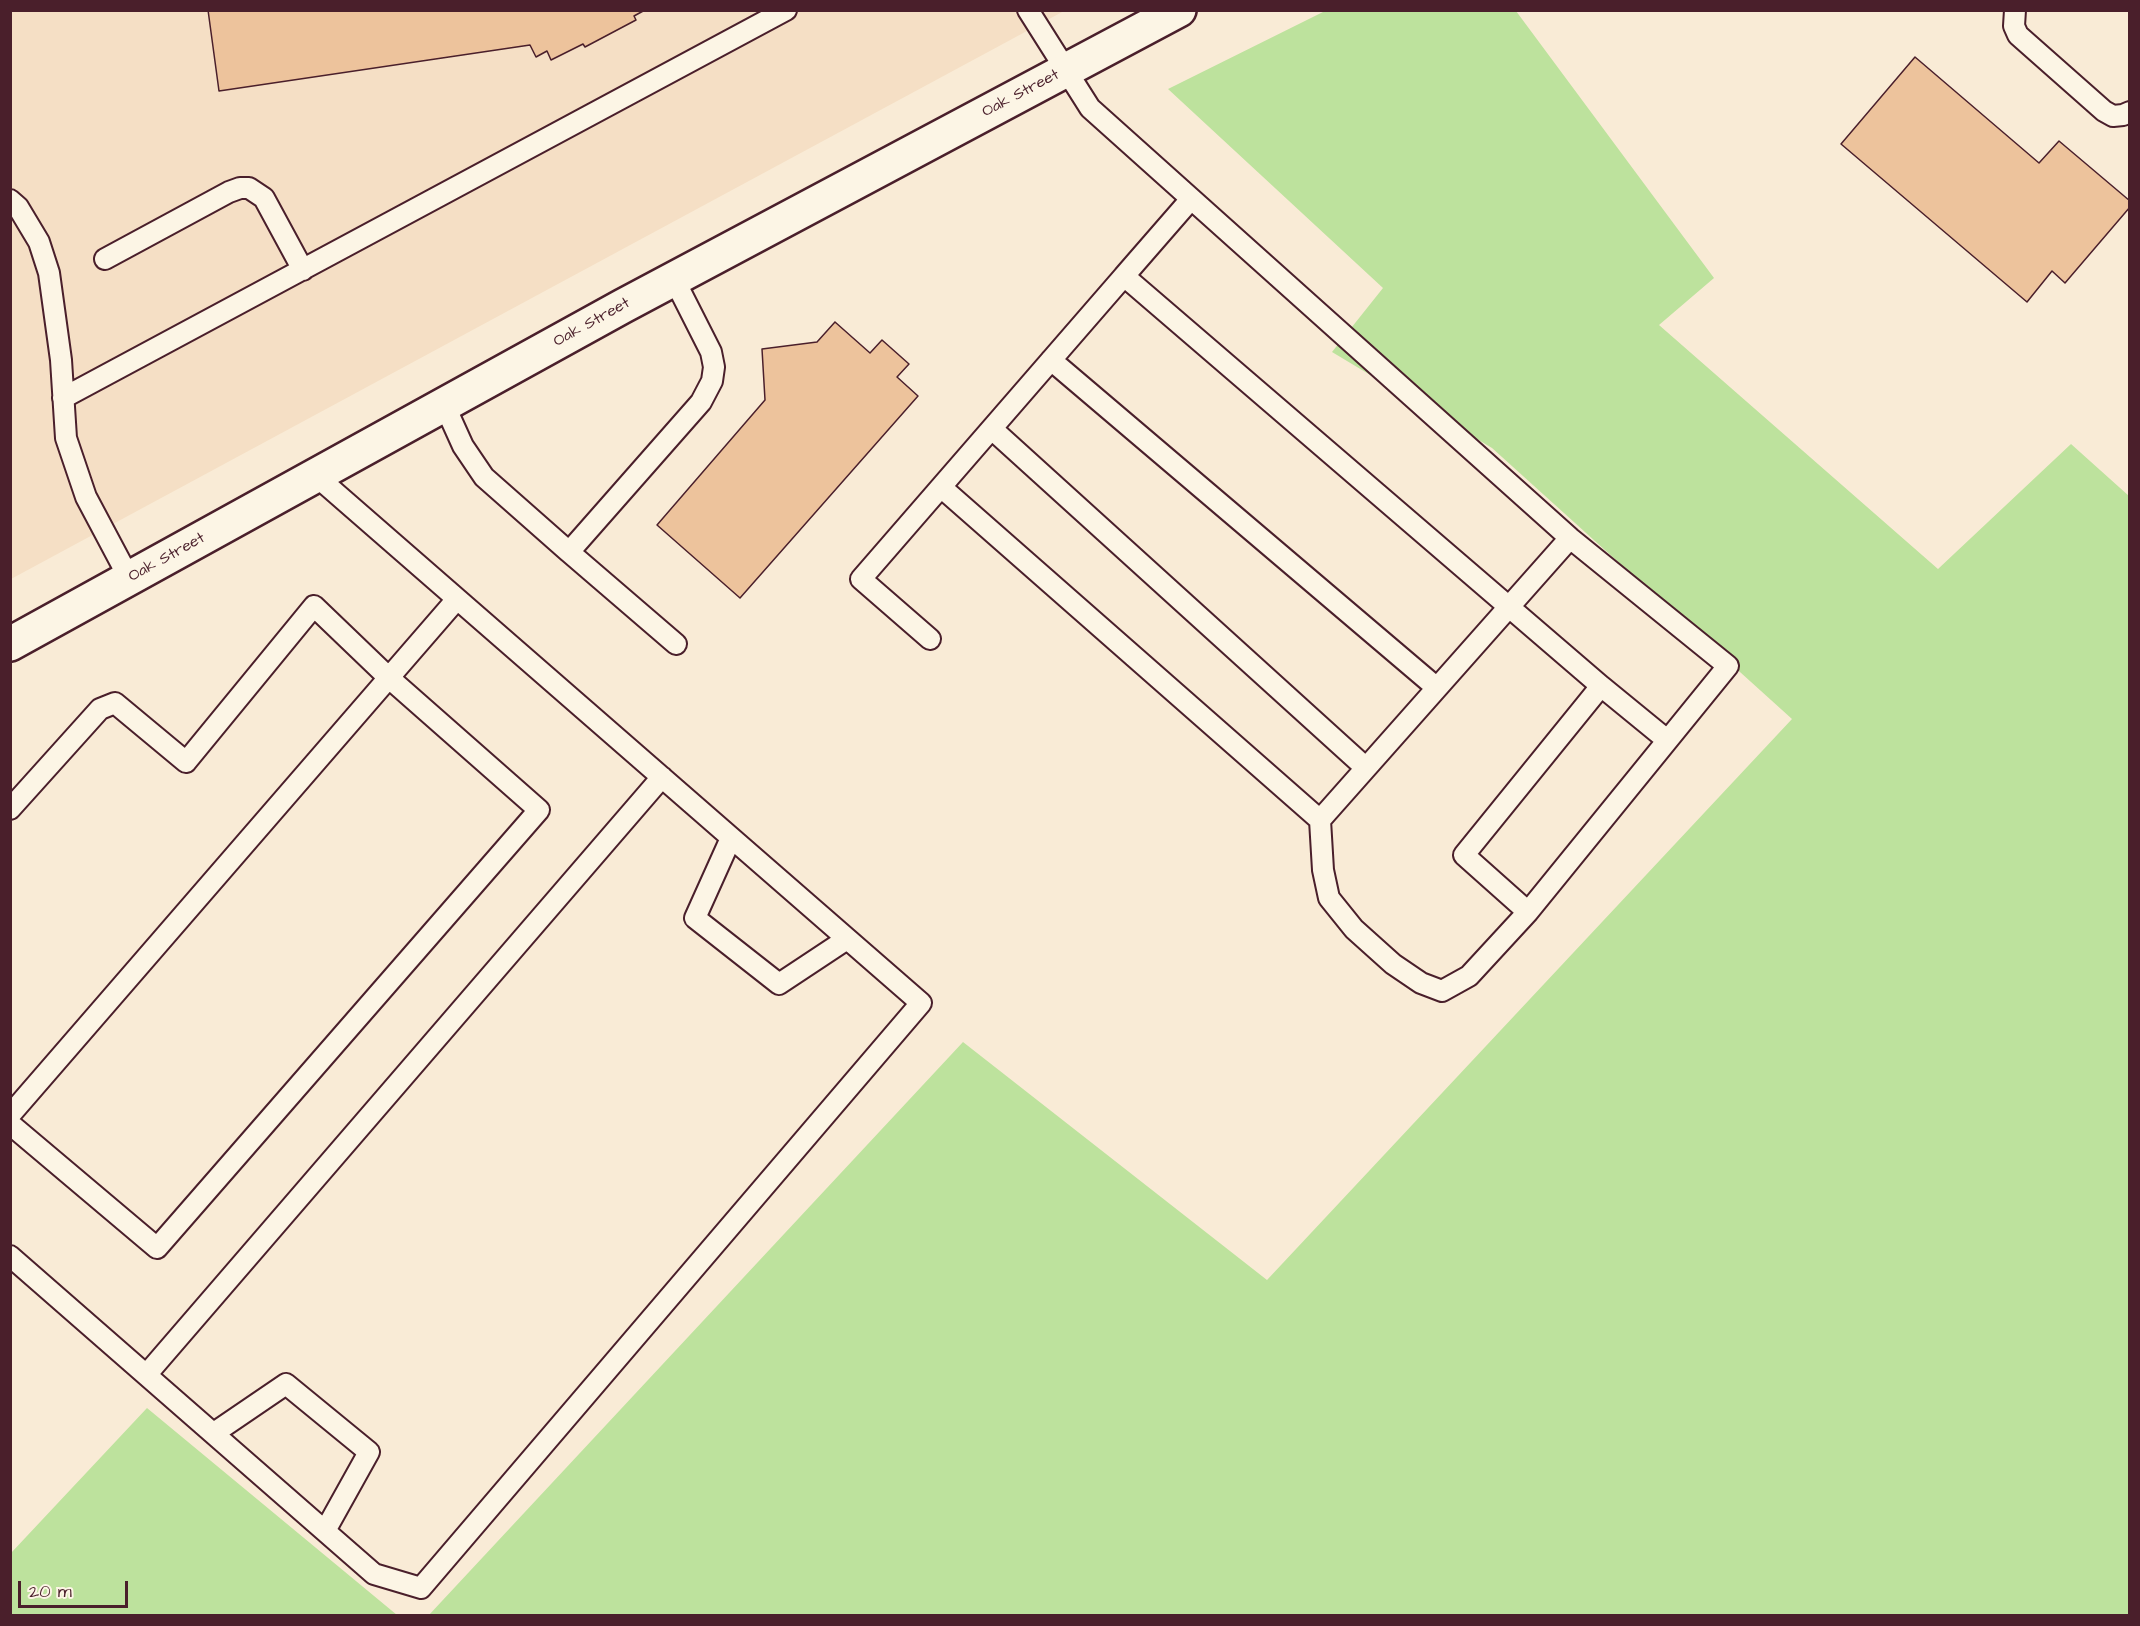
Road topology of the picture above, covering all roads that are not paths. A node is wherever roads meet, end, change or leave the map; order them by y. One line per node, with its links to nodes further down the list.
1 (786, 10): 10 (lane)
2 (1028, 10): 5 (lane)
3 (1179, 10): 5 (street, Oak Street)
4 (2015, 10): 6 (lane)
5 (1067, 70): 7 (lane); 12 (street, Oak Street)
6 (2130, 112)
7 (1191, 199): 11 (lane); 19 (lane)
8 (10, 200): 14 (lane)
9 (105, 259): 10 (lane)
10 (303, 270): 14 (lane)
11 (1124, 276): 13 (lane); 23 (lane)
12 (674, 279): 15 (street, Oak Street); 20 (lane)
13 (1051, 360): 16 (lane); 29 (lane)
14 (63, 399): 21 (lane)
15 (444, 404): 17 (street, Oak Street); 20 (lane)
16 (992, 429): 18 (lane); 31 (lane)
17 (315, 475): 21 (street, Oak Street); 22 (lane)
18 (941, 487): 24 (lane); 34 (lane)
19 (1570, 538): 23 (lane); 30 (lane)
20 (569, 552): 26 (lane)
21 (129, 578): 25 (street, Oak Street)
22 (457, 599): 27 (lane); 32 (lane)
23 (1508, 608): 28 (lane); 29 (lane)
24 (930, 639)
25 (10, 644)
26 (676, 644)
27 (388, 677): 33 (lane); 38 (lane); 39 (lane)
28 (1601, 686): 30 (lane); 36 (lane)
29 (1437, 688): 31 (lane)
30 (1667, 740): 36 (lane)
31 (1366, 768): 34 (lane)
32 (662, 777): 35 (lane); 41 (lane)
33 (10, 809)
34 (1320, 820): 36 (lane)
35 (731, 838): 37 (lane); 37 (lane)
36 (1528, 912)
37 (847, 939): 43 (lane)
38 (10, 1115)
39 (10, 1124)
40 (10, 1256): 41 (lane)
41 (147, 1374): 42 (lane)
42 (214, 1433): 43 (lane); 43 (lane)
43 (325, 1532)

